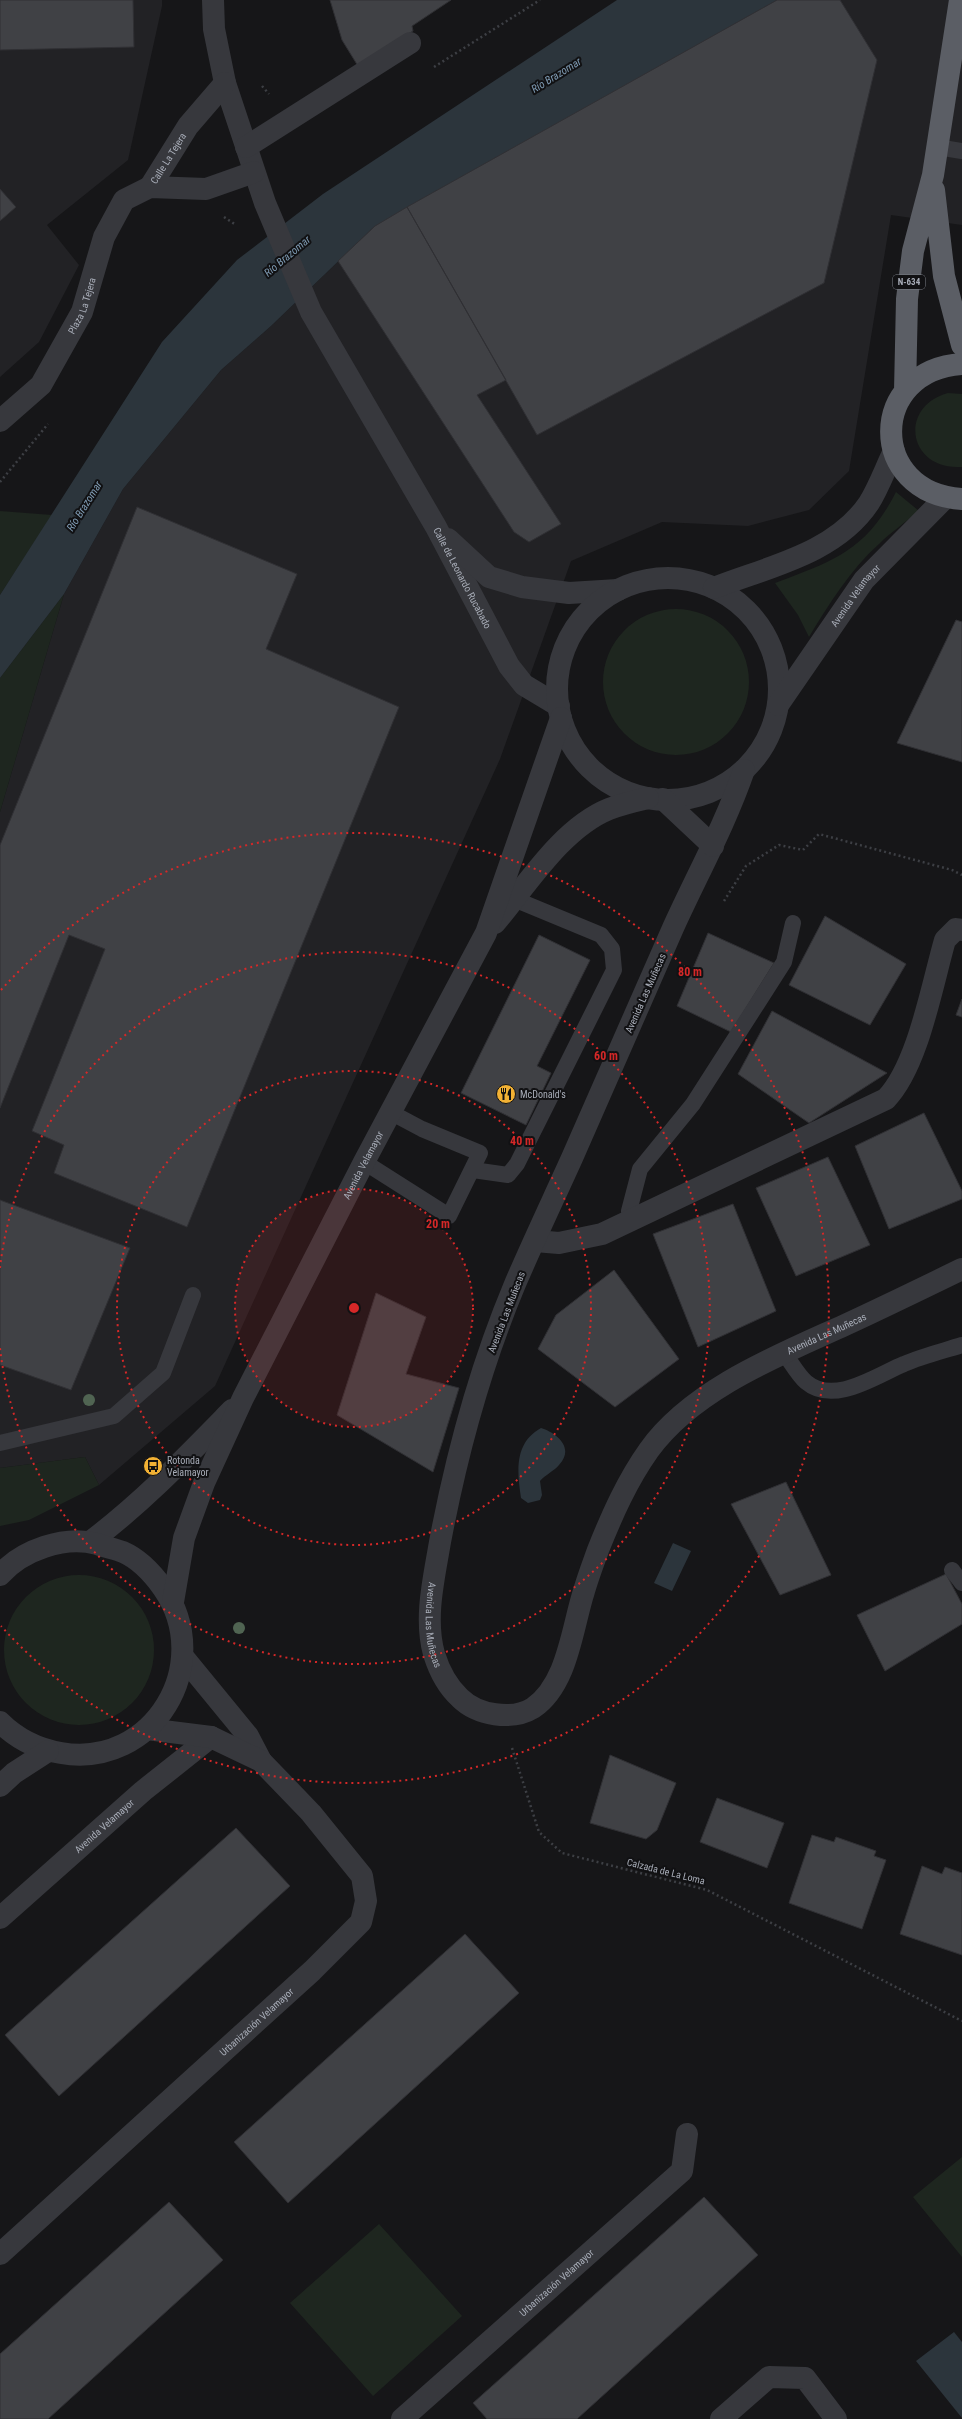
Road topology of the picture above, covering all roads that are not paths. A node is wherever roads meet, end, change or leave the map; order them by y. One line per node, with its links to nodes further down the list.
1 (213, 0): 4 (street)
2 (960, 0): 6 (highway, N-634)
3 (410, 43): 5 (street)
4 (224, 82): 5 (street); 10 (street, Calle La Tejera)
5 (246, 147): 8 (street)
6 (937, 147): 7 (lane); 9 (highway, N-634)
7 (962, 151)
8 (254, 172): 10 (street, Calle La Tejera); 17 (street)
9 (933, 175): 11 (highway, N-634); 13 (highway, N-634)
10 (150, 187): 14 (street, Plaza La Tejera)
11 (962, 345)
12 (962, 364): 13 (highway, N-634)
13 (905, 391): 15 (highway, N-634)
14 (0, 421)
15 (894, 450): 16 (highway, N-634); 18 (street)
16 (953, 498): 20 (street, Avenida Velamayor)
17 (436, 527): 19 (street, Calle de Leonardo Rucabado); 21 (street, Calle de Leonardo Rucabado)
18 (714, 588): 19 (street); 20 (street)
19 (618, 590): 21 (street)
20 (778, 705): 22 (street)
21 (560, 712): 23 (street); 28 (street)
22 (744, 770): 23 (street); 24 (street, Avenida Las Muñecas)
23 (655, 798): 24 (street); 25 (street)
24 (713, 846): 33 (street, Avenida Las Muñecas)
25 (514, 899): 28 (street); 31 (lane)
26 (793, 923): 32 (lane)
27 (962, 930): 32 (street)
28 (486, 933): 29 (street, Avenida Velamayor)
29 (390, 1112): 30 (street, Avenida Velamayor); 31 (lane)
30 (364, 1162): 31 (lane); 38 (street, Avenida Velamayor)
31 (473, 1170)
32 (631, 1221): 33 (street)
33 (535, 1241): 37 (street, Avenida Las Muñecas)
34 (962, 1269): 37 (street, Avenida Las Muñecas)
35 (193, 1295): 39 (lane)
36 (962, 1345): 37 (lane)
37 (784, 1353)
38 (243, 1398): 40 (street, Avenida Velamayor); 42 (street, Avenida Velamayor)
39 (0, 1443)
40 (90, 1542): 41 (street); 42 (street)
41 (1, 1572)
42 (173, 1602): 43 (street)
43 (184, 1658): 45 (street); 48 (street, Urbanización Velamayor)
44 (0, 1722): 47 (street)
45 (147, 1729): 46 (street, Urbanización Velamayor); 47 (street)
46 (211, 1737): 48 (street, Urbanización Velamayor); 50 (street, Avenida Velamayor)
47 (48, 1751): 49 (street)
48 (260, 1761): 52 (street, Urbanización Velamayor)
49 (0, 1786)
50 (0, 1918)
51 (687, 2134): 53 (street, Urbanización Velamayor)
52 (0, 2254)
53 (402, 2419)
54 (721, 2419): 55 (street)
55 (836, 2419)

